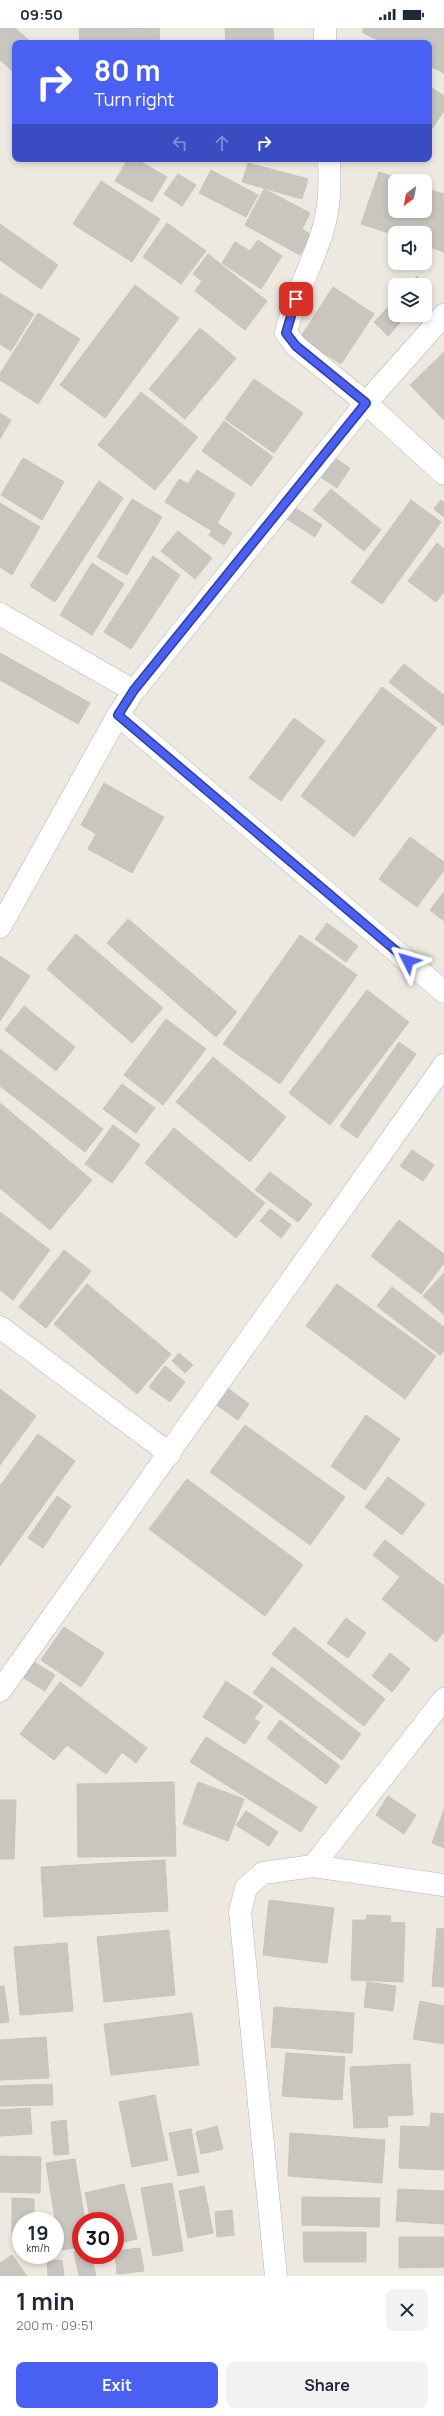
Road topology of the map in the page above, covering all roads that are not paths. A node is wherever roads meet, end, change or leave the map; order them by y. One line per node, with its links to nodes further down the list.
1 (325, 28): 2 (street)
2 (325, 40)
3 (329, 162): 5 (street)
4 (444, 315): 5 (street)
5 (366, 403): 6 (street); 8 (street)
6 (444, 474)
7 (0, 614): 8 (street)
8 (134, 690): 9 (street)
9 (118, 715): 10 (street); 11 (street)
10 (0, 926)
11 (444, 992)
12 (444, 1064): 14 (street)
13 (0, 1327): 14 (street)
14 (170, 1454): 15 (street)
15 (0, 1691)
16 (444, 1699): 17 (street)
17 (313, 1866): 18 (street); 19 (street)
18 (444, 1885)
19 (276, 2276)

